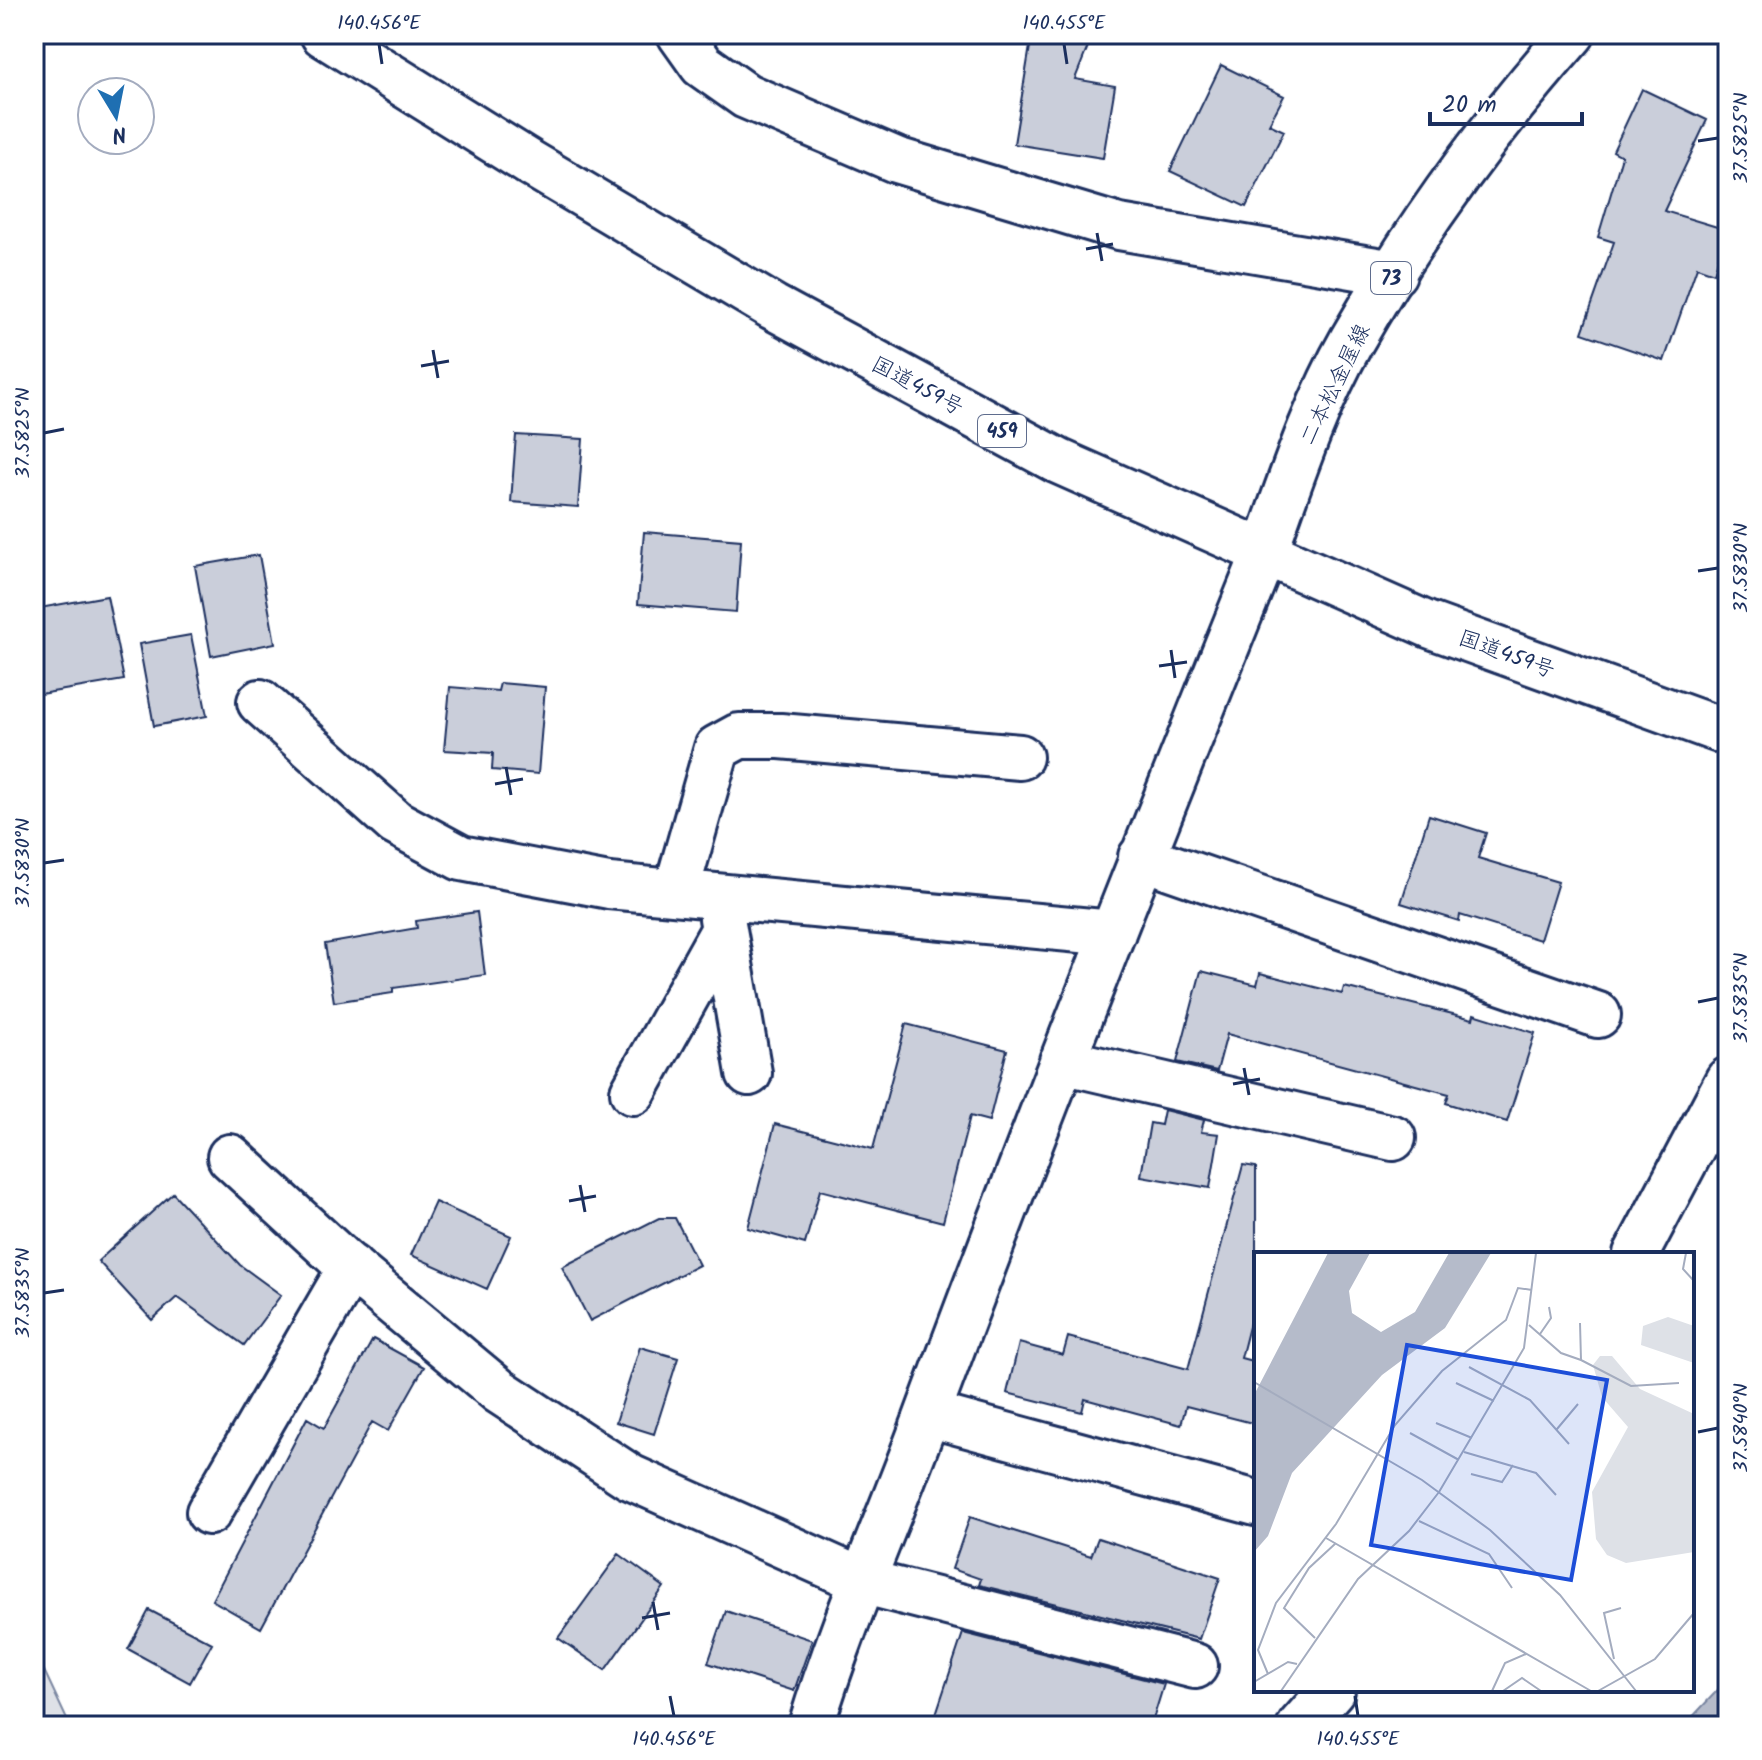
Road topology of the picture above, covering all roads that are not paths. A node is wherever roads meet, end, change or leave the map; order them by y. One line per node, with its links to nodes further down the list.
1 (323, 34): 5 (main road, 国道459号 / 459)
2 (680, 34): 4 (main road)
3 (1572, 34): 4 (main road, 二本松金屋線 / 73)
4 (1394, 273): 5 (main road, 二本松金屋線 / 73)
5 (1264, 554): 7 (main road, 国道459号 / 459); 9 (main road, 二本松金屋線)
6 (260, 702): 10 (main road)
7 (1728, 733)
8 (1020, 757): 10 (main road)
9 (1141, 857): 11 (main road, 二本松金屋線); 12 (main road)
10 (706, 906): 11 (main road); 14 (main road); 16 (main road)
11 (1113, 933): 13 (main road, 二本松金屋線)
12 (1598, 1015)
13 (1062, 1061): 17 (main road); 21 (main road, 二本松金屋線)
14 (749, 1073)
15 (1728, 1080): 19 (main road)
16 (633, 1092)
17 (1393, 1138)
18 (230, 1157): 20 (main road)
19 (1637, 1252)
20 (351, 1267): 23 (main road); 24 (main road)
21 (928, 1414): 22 (main road); 24 (main road, 二本松金屋線)
22 (1254, 1502)
23 (209, 1512)
24 (865, 1582): 25 (main road); 27 (main road, 二本松金屋線)
25 (1195, 1666)
26 (1330, 1692): 28 (main road)
27 (811, 1726)
28 (1300, 1726)

